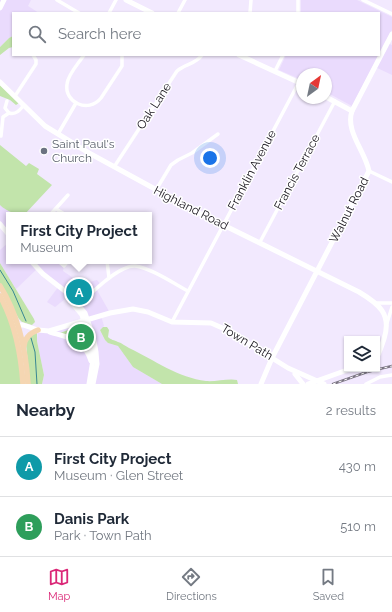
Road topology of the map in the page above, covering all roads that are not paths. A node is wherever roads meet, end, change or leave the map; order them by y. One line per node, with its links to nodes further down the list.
1 (4, 0): 9 (street)
2 (57, 0): 10 (street)
3 (116, 0): 11 (street)
4 (126, 0): 12 (street)
5 (186, 0): 13 (street)
6 (251, 0): 14 (street)
7 (298, 0): 15 (street)
8 (363, 0): 16 (street)
9 (0, 8)
10 (78, 12)
11 (110, 12)
12 (150, 12)
13 (179, 12)
14 (250, 12)
15 (298, 12)
16 (392, 14)
17 (392, 34): 35 (street)
18 (34, 56): 28 (street)
19 (83, 56): 32 (street)
20 (122, 56): 32 (street)
21 (201, 56): 41 (street, Oak Lane)
22 (240, 56): 24 (street)
23 (282, 56): 24 (street)
24 (275, 71): 25 (street)
25 (296, 81)
26 (0, 82): 28 (street, Highland Road)
27 (296, 90): 49 (street, Franklin Avenue)
28 (15, 96): 33 (street, Highland Road)
29 (332, 100): 31 (street)
30 (7, 101): 36 (street)
31 (335, 101): 34 (street); 50 (street, Francis Terrace)
32 (76, 103): 38 (street)
33 (24, 105): 36 (street); 38 (street, Highland Road)
34 (343, 106): 35 (street); 37 (street, Walnut Road)
35 (352, 111): 37 (street)
36 (9, 113): 40 (street)
37 (350, 118): 42 (street, Walnut Road)
38 (58, 134): 41 (street, Highland Road)
39 (218, 134): 44 (street)
40 (2, 136)
41 (114, 167): 44 (street, Highland Road)
42 (369, 170): 43 (street); 54 (street, Walnut Road)
43 (392, 182)
44 (156, 190): 49 (street, Highland Road)
45 (68, 195): 46 (street)
46 (56, 209): 47 (street); 48 (street)
47 (53, 212)
48 (61, 212)
49 (223, 225): 50 (street, Highland Road); 57 (street, Franklin Avenue)
50 (260, 242): 54 (street, Highland Road)
51 (34, 264): 61 (street)
52 (107, 264): 55 (street)
53 (134, 266): 55 (street); 57 (street)
54 (317, 271): 59 (street, Highland Road); 73 (street, Walnut Road)
55 (109, 278): 61 (street)
56 (0, 286): 66 (main road)
57 (188, 291): 64 (street, Franklin Avenue)
58 (0, 296): 66 (main road)
59 (376, 303): 60 (street); 65 (street, Highland Road)
60 (392, 303)
61 (78, 306): 63 (street)
62 (392, 306): 65 (street)
63 (86, 321): 64 (street, Town Path); 68 (street, Town Path); 72 (street)
64 (172, 322): 73 (street, Town Path)
65 (387, 323): 71 (street)
66 (15, 325): 67 (street, Town Path); 70 (main road); 81 (main road)
67 (38, 330): 68 (street, Town Path); 70 (main road)
68 (49, 332): 69 (street, Town Path)
69 (86, 349): 72 (street, Town Path); 74 (street)
70 (24, 350): 82 (main road)
71 (380, 352)
72 (94, 354): 74 (street); 79 (street)
73 (272, 358): 75 (street, Town Path); 83 (street, Walnut Road)
74 (92, 364): 79 (street)
75 (288, 368): 80 (street, Town Path); 84 (street)
76 (344, 371): 78 (street)
77 (392, 375): 87 (street)
78 (330, 376): 80 (street); 86 (street)
79 (91, 381)
80 (316, 381): 85 (street); 86 (street, Town Path)
81 (23, 384)
82 (28, 384)
83 (261, 384)
84 (303, 384)
85 (308, 384)
86 (325, 384)
87 (366, 384)

